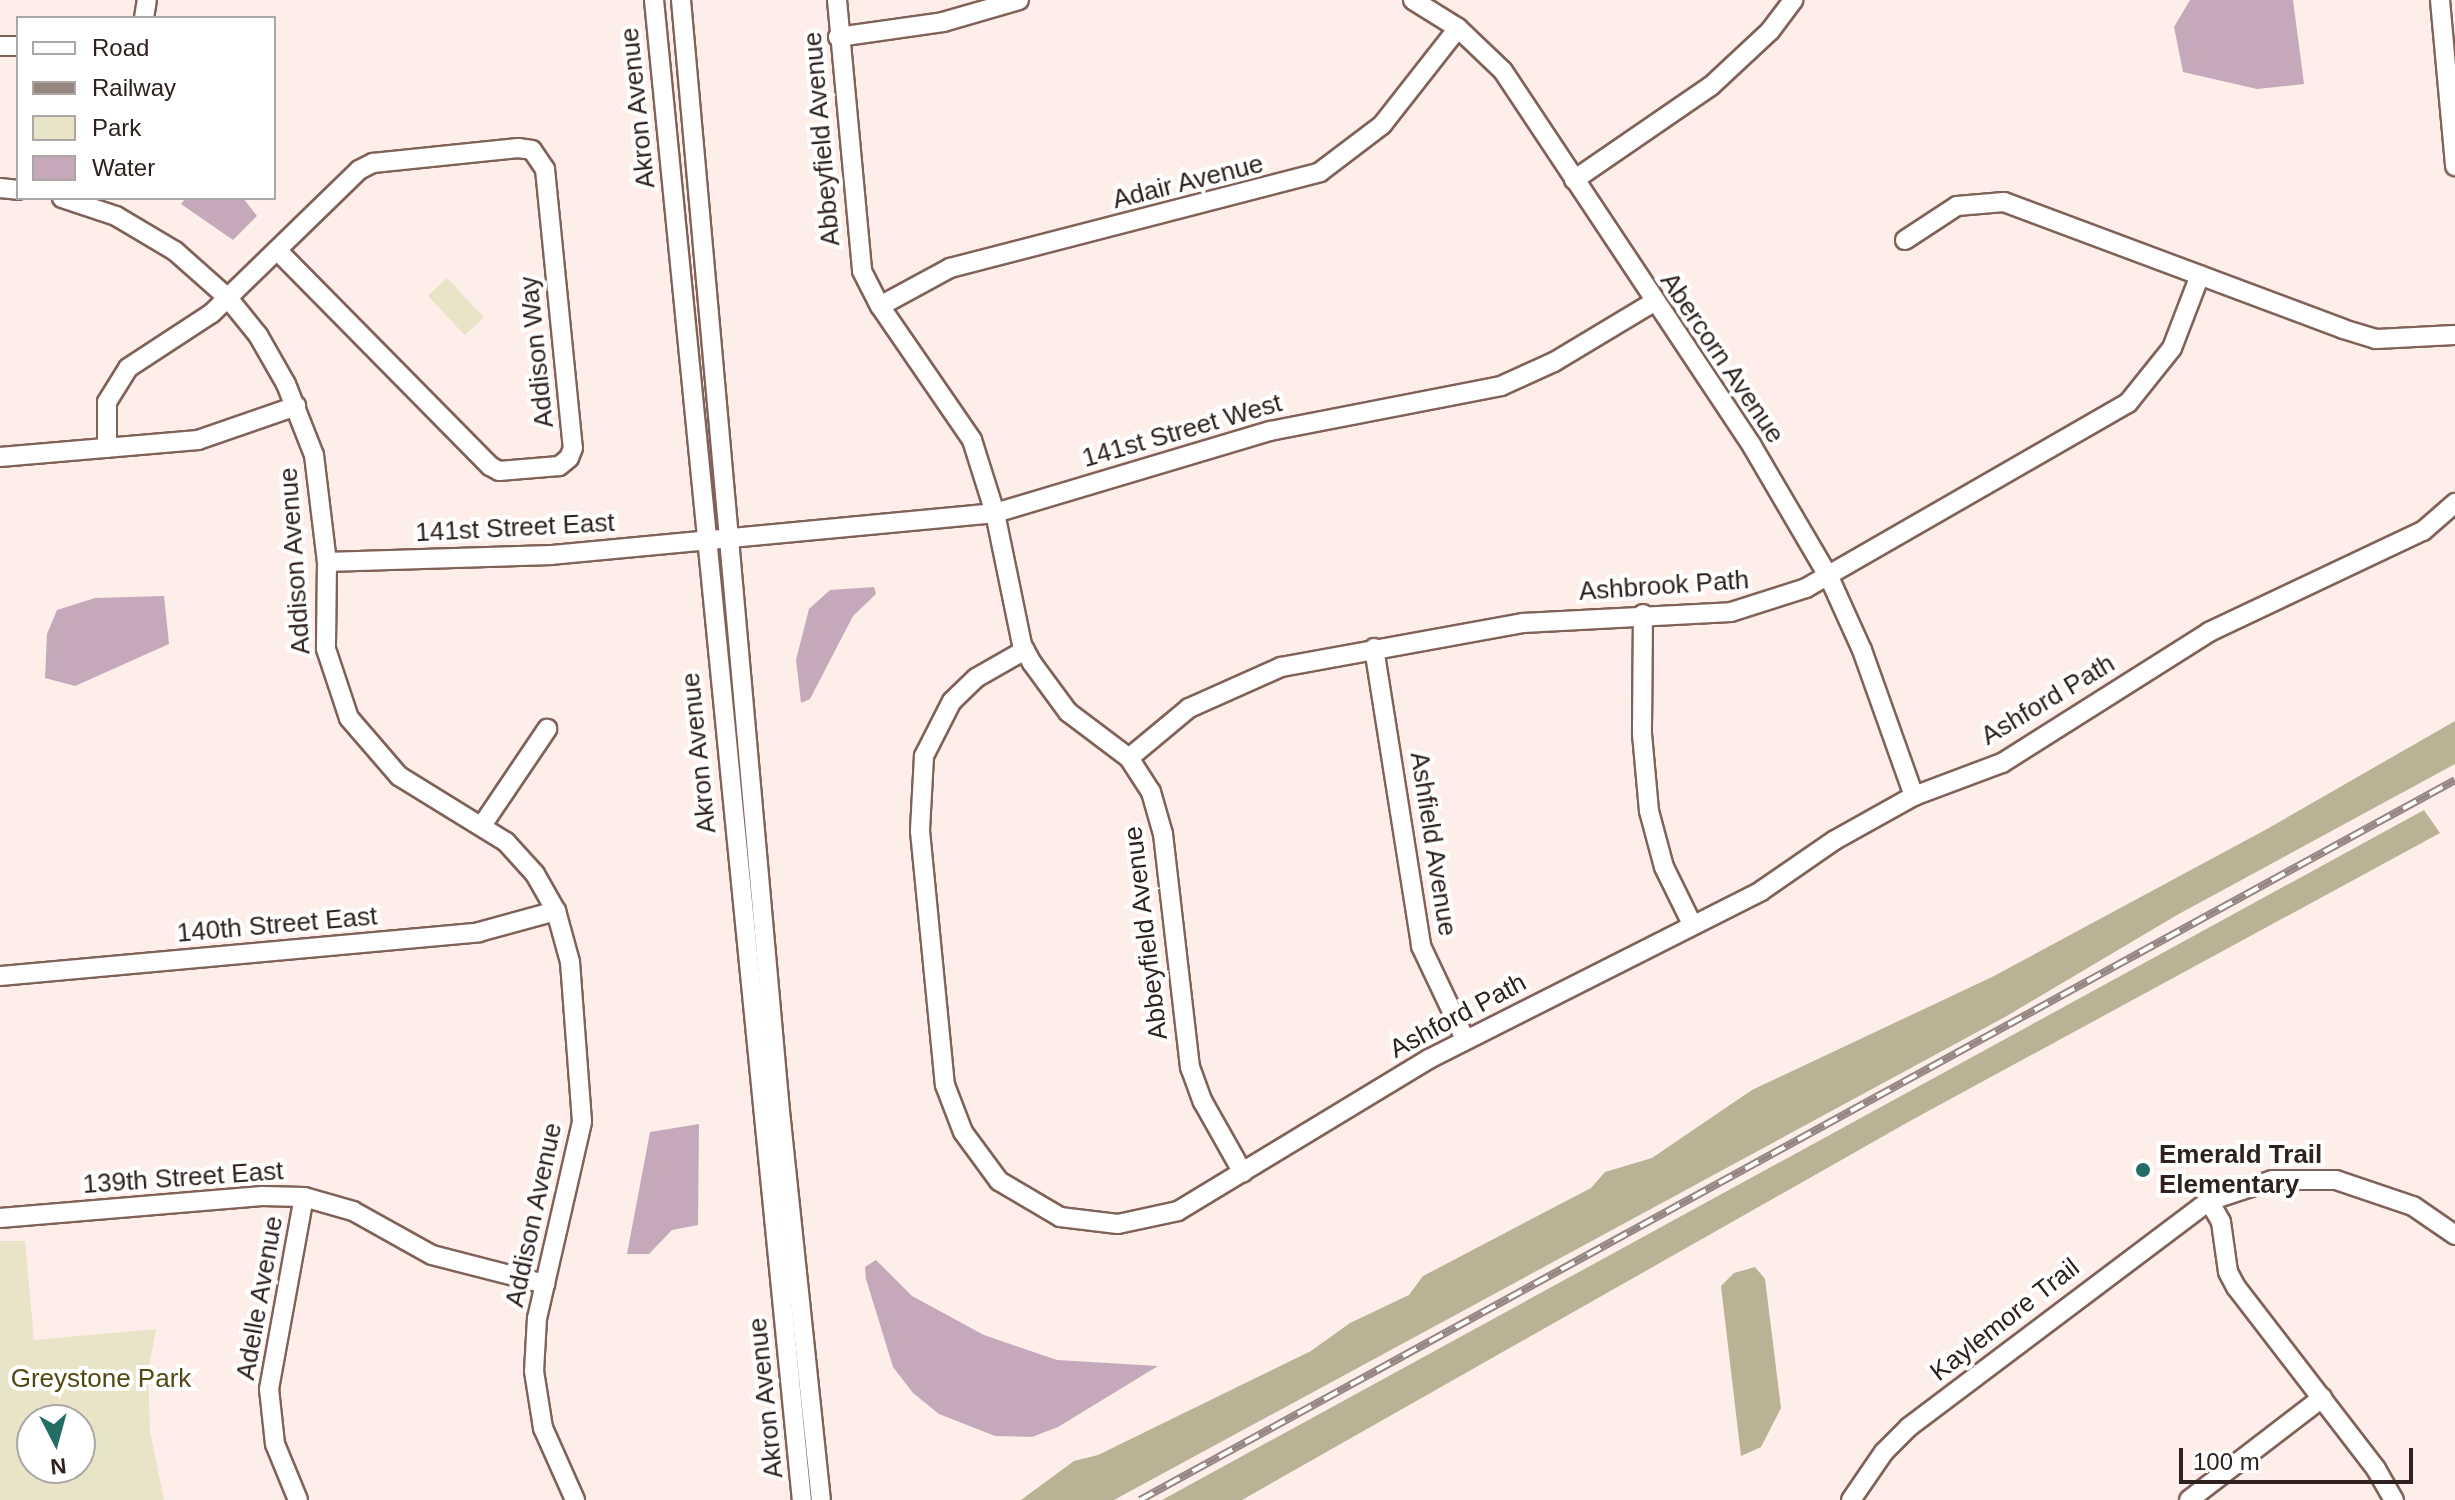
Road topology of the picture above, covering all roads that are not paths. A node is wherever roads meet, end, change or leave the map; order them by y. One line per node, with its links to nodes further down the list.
1 (654, 0): 26 (street, Akron Avenue)
2 (681, 0): 25 (street, Akron Avenue)
3 (837, 0): 9 (street, Abbeyfield Avenue)
4 (1019, 0): 9 (street)
5 (1413, 0): 8 (street, Abercorn Avenue)
6 (1793, 0): 11 (street)
7 (2440, 0): 10 (street)
8 (1458, 28): 11 (street, Abercorn Avenue); 18 (street, Adair Avenue)
9 (838, 37): 18 (street, Abbeyfield Avenue)
10 (2455, 166)
11 (1574, 180): 17 (street, Abercorn Avenue)
12 (86, 201): 16 (street, Addison Avenue)
13 (1905, 240): 15 (street)
14 (277, 250): 14 (street, Addison Way); 16 (street, Addison Way)
15 (2200, 275): 19 (street); 28 (street, Ashbrook Path)
16 (228, 298): 20 (street, Addison Avenue); 21 (street, Addison Way)
17 (1654, 302): 24 (street, 141st Street West); 28 (street, Abercorn Avenue)
18 (880, 306): 24 (street, Abbeyfield Avenue)
19 (2455, 335)
20 (296, 406): 21 (street); 27 (street, Addison Avenue)
21 (107, 448): 22 (street)
22 (0, 457)
23 (2455, 503): 34 (street, Ashford Path)
24 (995, 513): 25 (street, 141st Street West); 31 (street, Abbeyfield Avenue)
25 (731, 540): 26 (street, 141st Street West); 50 (street, Akron Avenue)
26 (705, 542): 27 (street, 141st Street East); 49 (street, Akron Avenue)
27 (327, 562): 35 (street, Addison Avenue)
28 (1829, 577): 29 (street, Ashbrook Path); 34 (street, Abercorn Avenue)
29 (1643, 614): 30 (street, Ashbrook Path); 37 (street)
30 (1374, 648): 33 (street, Ashbrook Path); 39 (street, Ashfield Avenue)
31 (1025, 650): 33 (street, Abbeyfield Avenue); 40 (street, Ashford Path)
32 (547, 729): 35 (street)
33 (1129, 758): 40 (street, Abbeyfield Avenue)
34 (1914, 796): 37 (street, Ashford Path)
35 (483, 824): 36 (street, Addison Avenue)
36 (556, 911): 38 (street, 140th Street East); 45 (street, Addison Avenue)
37 (1692, 924): 39 (street, Ashford Path)
38 (0, 976)
39 (1465, 1039): 40 (street, Ashford Path)
40 (1243, 1173)
41 (304, 1197): 43 (street, 139th Street East); 45 (street, 139th Street East); 47 (street, Adelle Avenue)
42 (2209, 1201): 44 (street, Kaylemore Trail); 46 (street); 51 (street, Kaylemore Trail)
43 (0, 1218)
44 (2455, 1235)
45 (545, 1284): 48 (street, Addison Avenue)
46 (2322, 1398): 52 (street); 53 (street)
47 (298, 1500)
48 (575, 1500)
49 (802, 1500)
50 (821, 1500)
51 (1851, 1500)
52 (2189, 1500)
53 (2394, 1500)

